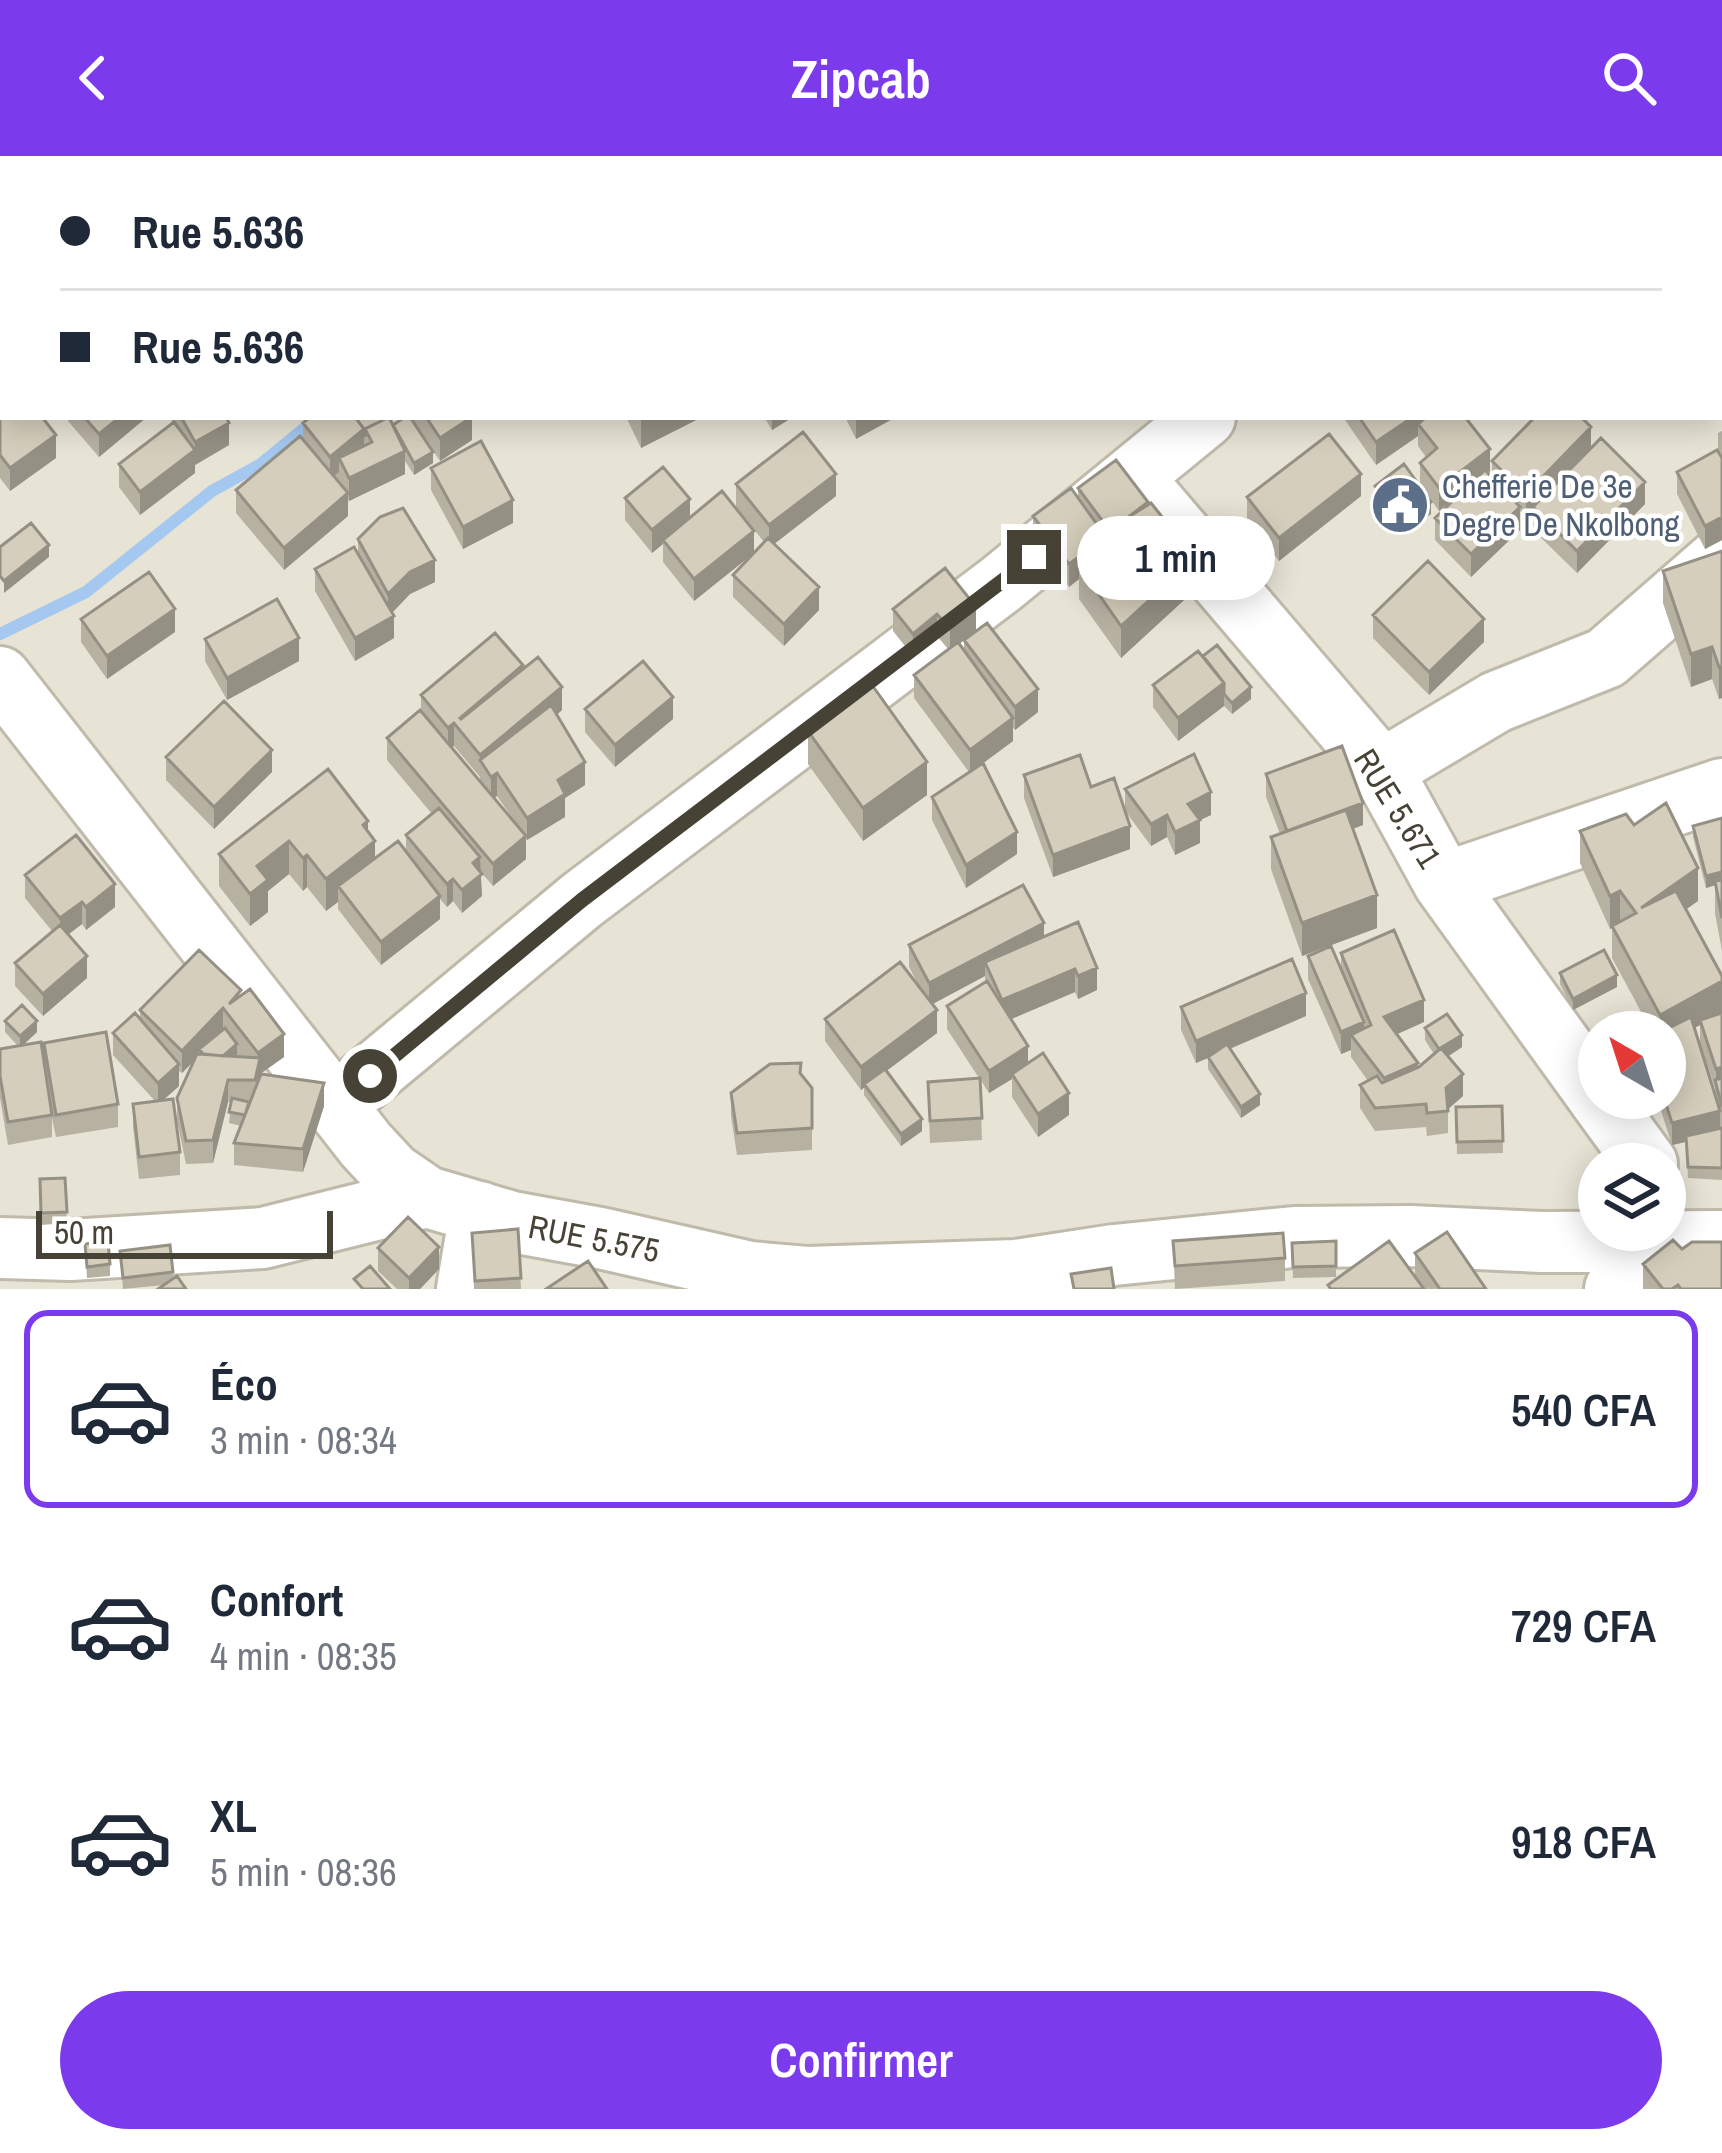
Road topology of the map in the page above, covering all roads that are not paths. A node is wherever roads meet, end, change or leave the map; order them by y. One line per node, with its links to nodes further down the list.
1 (1200, 420): 2 (street)
2 (1132, 477): 5 (street, RUE 5.671); 9 (street)
3 (1722, 556): 5 (street)
4 (0, 677): 9 (street, RUE 5.575)
5 (1382, 770): 7 (street, RUE 5.671)
6 (1722, 789): 7 (street)
7 (1444, 883): 8 (street, RUE 5.671)
8 (1578, 1069)
9 (334, 1105): 10 (street, RUE 5.575)
10 (454, 1205): 12 (street); 14 (street, RUE 5.575); 16 (street)
11 (1690, 1228): 14 (street, RUE 5.575); 17 (street)
12 (0, 1248)
13 (0, 1268): 15 (street)
14 (692, 1272)
15 (8, 1289)
16 (467, 1289)
17 (1615, 1289)

